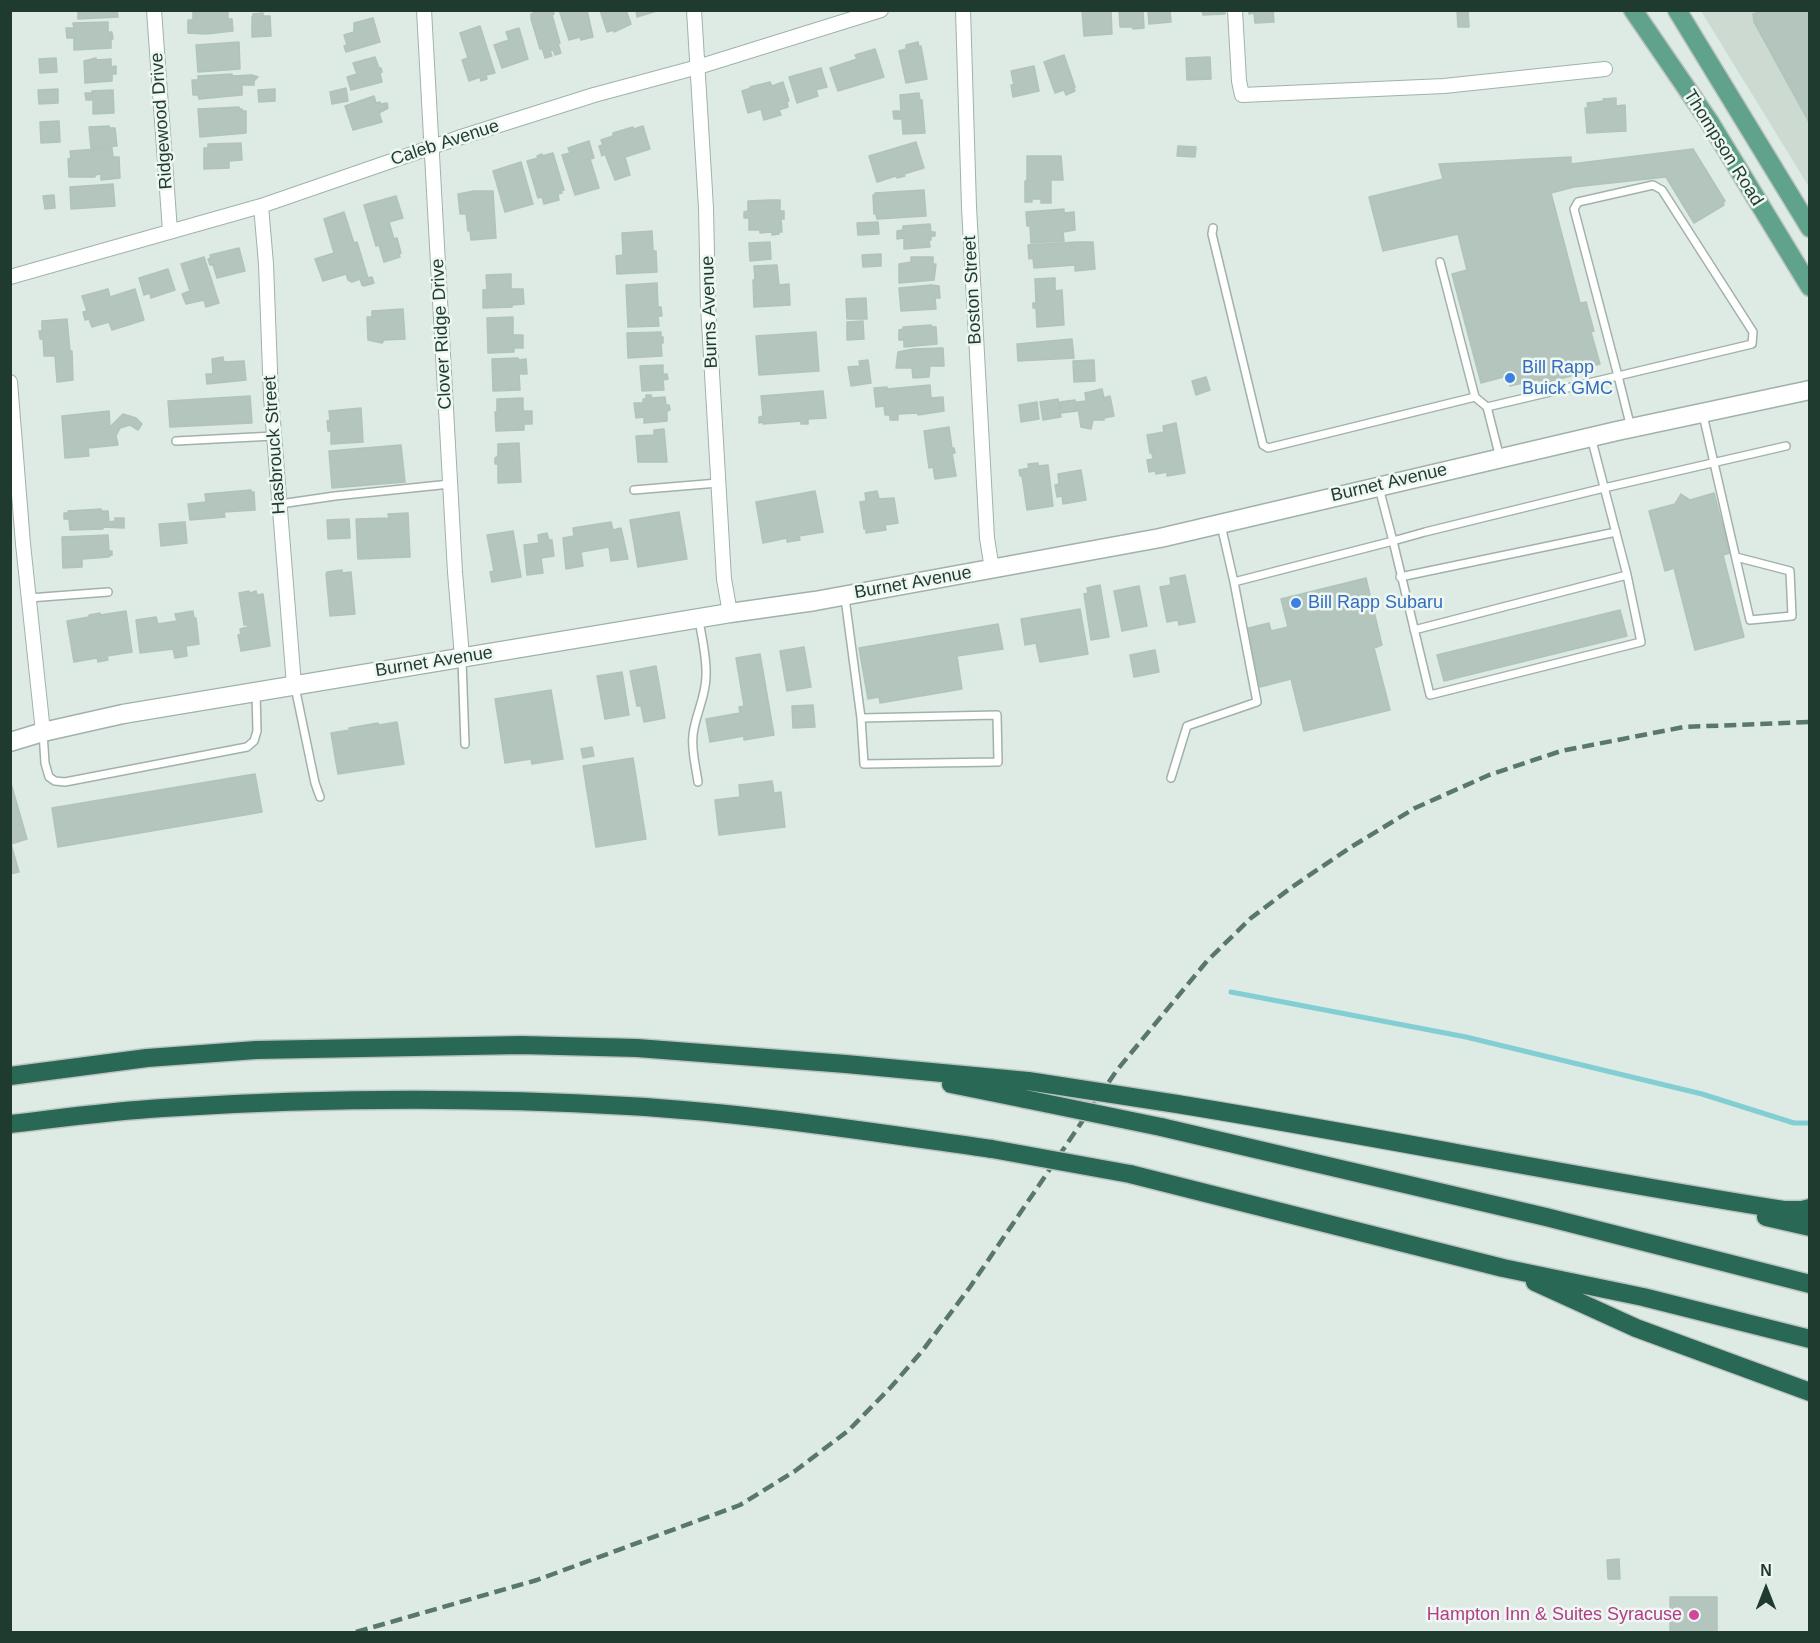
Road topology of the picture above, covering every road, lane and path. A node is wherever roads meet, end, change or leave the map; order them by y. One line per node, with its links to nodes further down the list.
1 (154, 10): 15 (street, Ridgewood Drive)
2 (424, 10): 11 (street, Clover Ridge Drive)
3 (694, 10): 9 (street, Burns Avenue)
4 (881, 10): 9 (street, Caleb Avenue)
5 (963, 10): 42 (street, Boston Street)
6 (1235, 10): 10 (street)
7 (1634, 10): 18 (main road, Thompson Road)
8 (1677, 10): 14 (main road, Thompson Road)
9 (698, 66): 11 (street, Caleb Avenue); 32 (street, Burns Avenue)
10 (1605, 69)
11 (432, 146): 12 (street, Caleb Avenue); 33 (street, Clover Ridge Drive)
12 (261, 206): 15 (street, Caleb Avenue); 26 (street, Hasbrouck Street)
13 (1213, 228): 22 (lane)
14 (1809, 228)
15 (170, 231): 17 (street, Caleb Avenue)
16 (1440, 262): 22 (lane)
17 (10, 277)
18 (1809, 287)
19 (1618, 376): 19 (lane); 23 (lane); 25 (lane)
20 (10, 382): 48 (street)
21 (1809, 390): 24 (street, Burnet Avenue)
22 (1475, 397): 23 (lane)
23 (1487, 407): 30 (lane)
24 (1702, 414): 25 (street, Burnet Avenue); 31 (lane)
25 (1631, 428): 27 (street, Burnet Avenue)
26 (274, 436): 28 (lane); 37 (street, Hasbrouck Street)
27 (1591, 437): 30 (street, Burnet Avenue); 35 (lane)
28 (176, 441)
29 (1786, 446): 31 (lane)
30 (1500, 458): 34 (street, Burnet Avenue)
31 (1714, 462): 35 (lane); 41 (lane)
32 (718, 483): 36 (lane); 49 (street, Burns Avenue)
33 (450, 484): 37 (lane); 52 (street, Clover Ridge Drive)
34 (1378, 485): 38 (street, Burnet Avenue); 40 (lane)
35 (1604, 488): 39 (lane); 40 (lane)
36 (634, 490)
37 (280, 504): 53 (street, Hasbrouck Street)
38 (1221, 523): 42 (street, Burnet Avenue); 45 (lane)
39 (1616, 532): 43 (lane); 44 (lane)
40 (1393, 541): 44 (lane); 45 (lane)
41 (1736, 557): 41 (lane)
42 (992, 569): 47 (street, Burnet Avenue)
43 (1627, 575): 51 (lane); 51 (lane)
44 (1400, 577): 51 (lane)
45 (1234, 582): 59 (lane)
46 (108, 592): 48 (lane)
47 (845, 595): 49 (street, Burnet Avenue); 55 (lane)
48 (29, 598): 56 (street)
49 (730, 613): 50 (street, Burnet Avenue)
50 (698, 618): 52 (street, Burnet Avenue); 60 (lane)
51 (1414, 630)
52 (462, 657): 53 (street, Burnet Avenue); 58 (lane)
53 (294, 685): 54 (street, Burnet Avenue); 61 (lane)
54 (256, 691): 56 (street, Burnet Avenue); 56 (lane)
55 (861, 718): 55 (lane)
56 (43, 732): 57 (street, Burnet Avenue)
57 (10, 742)
58 (465, 744)
59 (1171, 778)
60 (698, 782)
61 (320, 797)
62 (10, 1076): 63 (highway)
63 (1027, 1090): 65 (highway, bridge); 69 (highway, bridge)
64 (10, 1124): 68 (highway, bridge)
65 (1636, 1187): 66 (highway); 67 (highway)
66 (1809, 1208)
67 (1809, 1227)
68 (1503, 1268): 70 (highway); 71 (highway)
69 (1809, 1284)
70 (1809, 1339)
71 (1809, 1392)

